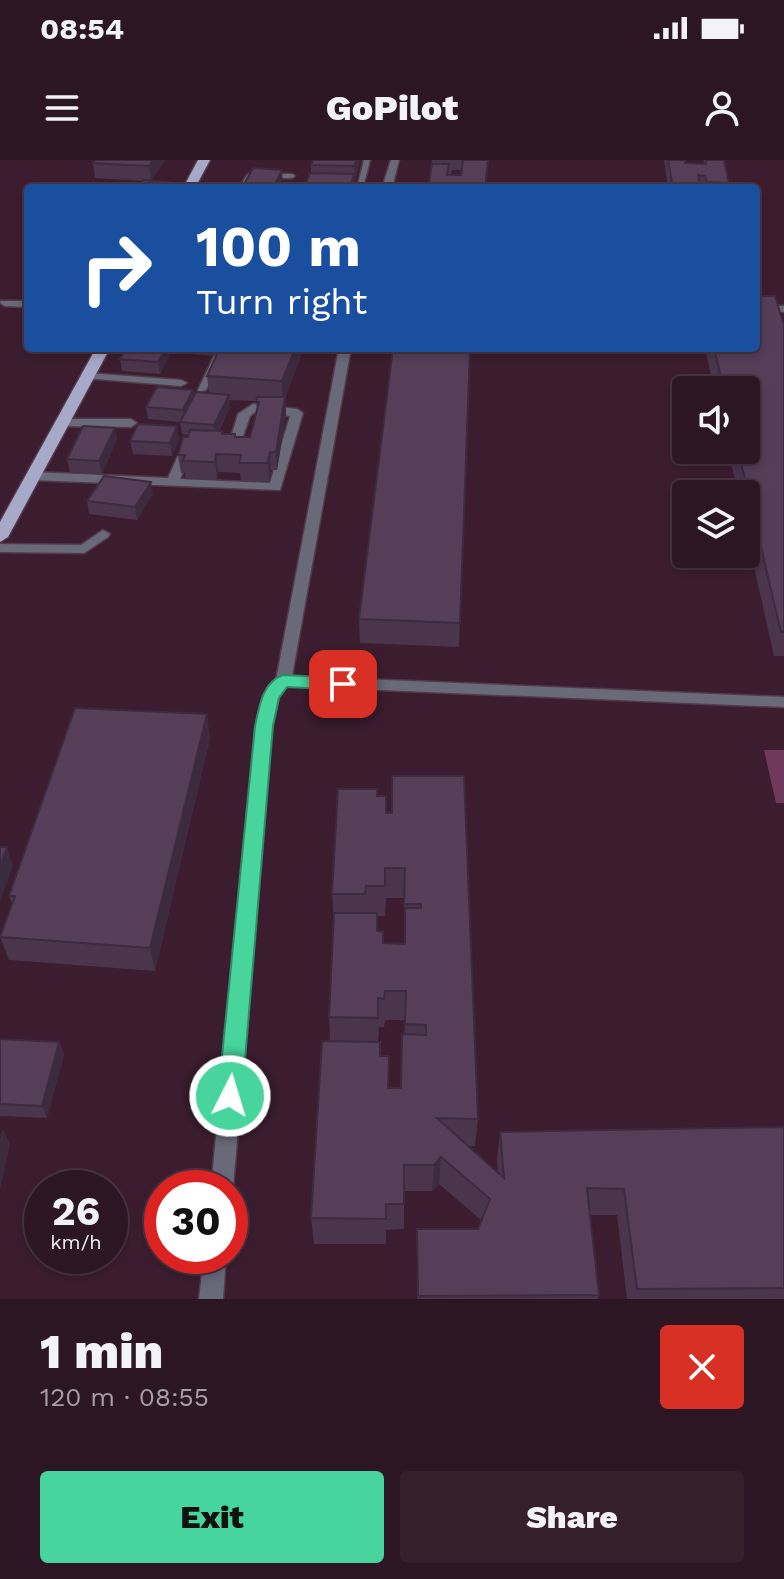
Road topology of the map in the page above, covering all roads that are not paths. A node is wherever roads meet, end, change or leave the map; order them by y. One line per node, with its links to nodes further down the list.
1 (204, 160): 5 (main road)
2 (367, 160): 7 (lane)
3 (395, 160): 8 (street)
4 (292, 176): 6 (lane)
5 (191, 184)
6 (244, 184)
7 (361, 184)
8 (388, 184)
9 (5, 303): 10 (street)
10 (24, 304)
11 (760, 308): 12 (street)
12 (784, 309)
13 (101, 352): 16 (main road)
14 (220, 352): 18 (lane)
15 (344, 352): 26 (street)
16 (88, 376): 17 (street); 19 (main road)
17 (181, 383)
18 (202, 390)
19 (62, 423): 20 (street); 21 (main road)
20 (131, 423)
21 (33, 476): 22 (street); 24 (main road)
22 (172, 483): 22 (street)
23 (103, 534): 25 (street)
24 (0, 537)
25 (0, 548)
26 (283, 681): 27 (street); 28 (street)
27 (784, 702)
28 (224, 1170)
29 (213, 1274): 30 (street)
30 (211, 1299)

